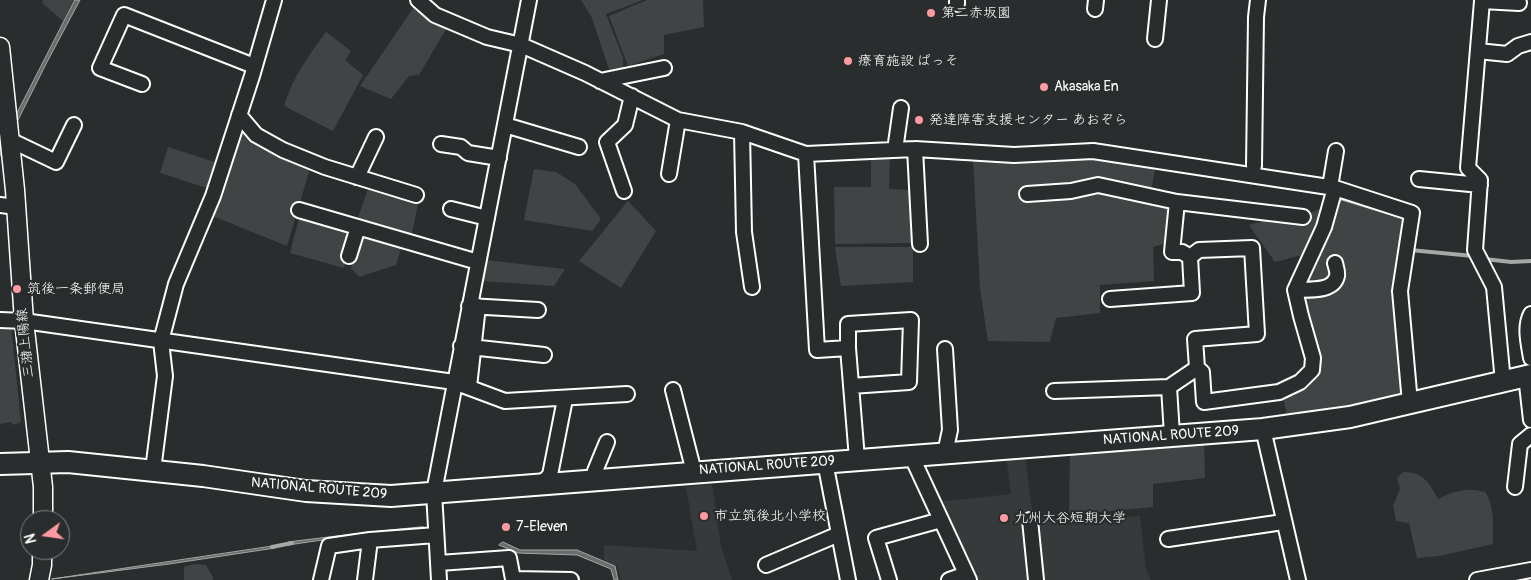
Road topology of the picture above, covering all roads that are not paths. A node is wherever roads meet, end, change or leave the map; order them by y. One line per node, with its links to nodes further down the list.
1 (274, 0): 13 (street)
2 (418, 0): 10 (street)
3 (529, 0): 10 (street)
4 (1159, 0): 8 (street)
5 (1258, 0): 33 (street)
6 (1482, 1): 7 (street); 12 (street)
7 (1519, 3)
8 (1155, 39)
9 (1531, 42): 12 (street)
10 (521, 45): 15 (street); 22 (street)
11 (0, 47): 25 (main road, 三潴上陽線)
12 (1478, 51): 37 (street)
13 (254, 66): 16 (street); 19 (street)
14 (664, 68): 15 (street)
15 (600, 81): 17 (street)
16 (142, 84)
17 (632, 96): 20 (street); 39 (street)
18 (901, 108): 29 (street)
19 (239, 115): 35 (street); 62 (street)
20 (678, 120): 23 (street); 34 (street)
21 (74, 125): 25 (street)
22 (505, 125): 27 (street); 32 (street)
23 (742, 132): 31 (street); 54 (street)
24 (376, 137): 35 (street)
25 (10, 140): 43 (main road, 三潴上陽線)
26 (441, 144): 32 (street)
27 (579, 147)
28 (915, 149): 29 (street); 38 (street); 49 (street)
29 (896, 150): 31 (street)
30 (1336, 152): 38 (street)
31 (806, 154): 64 (street)
32 (499, 158): 47 (street)
33 (1254, 166)
34 (669, 174)
35 (357, 177): 41 (street)
36 (1419, 179): 37 (street)
37 (1480, 185): 70 (street)
38 (1333, 188): 55 (street); 78 (street)
39 (624, 191)
40 (1027, 194): 42 (street)
41 (416, 195)
42 (1177, 202): 46 (street); 51 (street)
43 (8, 206): 61 (main road, 三潴上陽線)
44 (451, 209): 47 (street)
45 (299, 210): 48 (street)
46 (1303, 217)
47 (487, 218): 52 (street)
48 (358, 227): 50 (street); 52 (street)
49 (920, 244)
50 (349, 256)
51 (1190, 258): 56 (street); 67 (street)
52 (478, 262): 57 (street)
53 (1335, 263): 55 (street)
54 (752, 287)
55 (1295, 290): 67 (street)
56 (1110, 299)
57 (473, 306): 58 (street); 63 (street)
58 (538, 310)
59 (1531, 314): 68 (street)
60 (0, 320): 61 (street)
61 (24, 321): 62 (street); 89 (main road, 三潴上陽線)
62 (161, 342): 69 (street); 90 (street)
63 (467, 347): 66 (street); 69 (street); 72 (street)
64 (848, 348): 71 (street); 71 (street)
65 (945, 349): 84 (street)
66 (544, 355)
67 (1197, 368): 73 (street)
68 (1529, 370): 70 (highway, NATIONAL ROUTE 209); 79 (street)
69 (454, 382): 72 (street); 95 (street)
70 (1503, 382): 78 (highway, NATIONAL ROUTE 209)
71 (851, 386): 86 (street)
72 (469, 387): 77 (street)
73 (1169, 387): 75 (street); 81 (street)
74 (673, 390): 92 (street)
75 (1054, 390)
76 (627, 394): 77 (street)
77 (565, 398): 93 (street)
78 (1410, 403): 80 (highway, NATIONAL ROUTE 209)
79 (1531, 420)
80 (1263, 430): 81 (highway, NATIONAL ROUTE 209); 99 (street)
81 (1172, 435): 84 (highway, NATIONAL ROUTE 209)
82 (1531, 435): 94 (street)
83 (608, 442): 91 (street)
84 (944, 453): 85 (highway, NATIONAL ROUTE 209)
85 (911, 455): 86 (highway, NATIONAL ROUTE 209); 97 (street)
86 (857, 460): 87 (highway, NATIONAL ROUTE 209)
87 (825, 462): 92 (highway, NATIONAL ROUTE 209); 100 (street)
88 (0, 464): 89 (highway, NATIONAL ROUTE 209)
89 (40, 464): 90 (highway, NATIONAL ROUTE 209); 96 (main road, 三潴上陽線)
90 (153, 470): 95 (highway, NATIONAL ROUTE 209)
91 (595, 471)
92 (694, 472): 93 (highway, NATIONAL ROUTE 209)
93 (541, 484): 95 (highway, NATIONAL ROUTE 209)
94 (1515, 487)
95 (434, 492): 101 (street)
96 (43, 510)
97 (941, 520): 108 (street); 115 (street)
98 (1030, 520): 117 (street)
99 (1283, 522): 102 (street); 118 (street)
100 (839, 534): 106 (street); 114 (street)
101 (436, 535): 103 (street); 105 (street)
102 (1168, 539)
103 (370, 540): 110 (street); 111 (street)
104 (42, 560): 109 (main road)
105 (439, 563): 112 (street); 113 (street)
106 (766, 565)
107 (1531, 570): 119 (street)
108 (968, 577): 116 (street)
109 (39, 580)
110 (321, 580)
111 (366, 580)
112 (439, 580)
113 (571, 580)
114 (848, 580)
115 (889, 580)
116 (948, 580)
117 (1036, 580)
118 (1298, 580)
119 (1477, 580)

